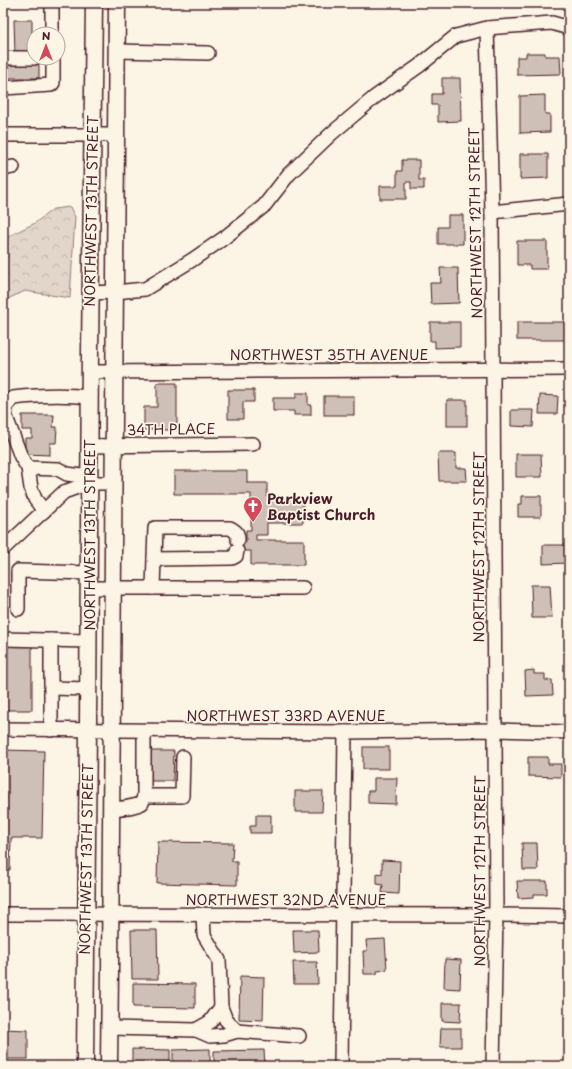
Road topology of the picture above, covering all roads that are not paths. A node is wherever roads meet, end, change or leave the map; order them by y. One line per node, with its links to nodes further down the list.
1 (94, 3): 14 (main road, NORTHWEST 13TH STREET)
2 (117, 3): 7 (main road, NORTHWEST 13TH STREET)
3 (52, 5): 4 (street)
4 (52, 26)
5 (487, 28): 6 (street); 17 (street, NORTHWEST 12TH STREET); 18 (street)
6 (569, 28)
7 (117, 51): 8 (street); 15 (main road, NORTHWEST 13TH STREET)
8 (208, 53)
9 (3, 58): 10 (street)
10 (26, 58)
11 (50, 66): 12 (street)
12 (3, 88)
13 (3, 135): 14 (street)
14 (92, 135): 15 (street); 19 (main road, NORTHWEST 13TH STREET)
15 (116, 135): 18 (main road, NORTHWEST 13TH STREET)
16 (569, 204): 17 (street)
17 (492, 212): 21 (street, NORTHWEST 12TH STREET)
18 (115, 292): 19 (street); 22 (main road, NORTHWEST 13TH STREET)
19 (90, 293): 23 (main road, NORTHWEST 13TH STREET)
20 (569, 369): 21 (street, NORTHWEST 35TH AVENUE)
21 (493, 370): 22 (street, NORTHWEST 35TH AVENUE); 47 (street, NORTHWEST 12TH STREET)
22 (114, 371): 23 (street, NORTHWEST 35TH AVENUE); 27 (main road, NORTHWEST 13TH STREET)
23 (90, 372): 24 (main road, NORTHWEST 13TH STREET)
24 (90, 397): 26 (main road, NORTHWEST 13TH STREET); 28 (street)
25 (253, 444): 27 (street, 34TH PLACE)
26 (90, 446): 27 (street, 34TH PLACE); 29 (main road, NORTHWEST 13TH STREET)
27 (114, 446): 30 (main road, NORTHWEST 13TH STREET)
28 (28, 468): 29 (street); 31 (street)
29 (89, 480): 30 (street); 31 (street); 34 (main road, NORTHWEST 13TH STREET)
30 (113, 483): 35 (main road, NORTHWEST 13TH STREET)
31 (44, 511): 32 (street)
32 (3, 549)
33 (154, 559): 33 (street); 36 (street)
34 (89, 580): 35 (street); 38 (street); 41 (main road, NORTHWEST 13TH STREET)
35 (113, 588): 36 (street); 48 (main road, NORTHWEST 13TH STREET)
36 (153, 588): 37 (street)
37 (303, 588)
38 (18, 609)
39 (3, 638): 40 (street)
40 (51, 640): 41 (street); 42 (street)
41 (88, 641): 43 (main road, NORTHWEST 13TH STREET)
42 (51, 688): 43 (street); 45 (street)
43 (88, 689): 46 (main road, NORTHWEST 13TH STREET)
44 (3, 729): 45 (street, NORTHWEST 33RD AVENUE)
45 (51, 730): 46 (street, NORTHWEST 33RD AVENUE)
46 (88, 730): 48 (street, NORTHWEST 33RD AVENUE); 56 (main road, NORTHWEST 13TH STREET)
47 (495, 730): 50 (street, NORTHWEST 33RD AVENUE); 51 (street, NORTHWEST 33RD AVENUE); 60 (street, NORTHWEST 12TH STREET)
48 (112, 731): 49 (street, NORTHWEST 33RD AVENUE); 54 (main road, NORTHWEST 13TH STREET)
49 (144, 731): 50 (street, NORTHWEST 33RD AVENUE); 53 (street)
50 (345, 732): 59 (street)
51 (569, 732)
52 (183, 757): 53 (street)
53 (144, 796): 54 (street)
54 (111, 809): 57 (main road, NORTHWEST 13TH STREET)
55 (3, 914): 56 (street, NORTHWEST 32ND AVENUE)
56 (86, 914): 57 (street, NORTHWEST 32ND AVENUE); 67 (main road, NORTHWEST 13TH STREET)
57 (110, 914): 58 (street, NORTHWEST 32ND AVENUE); 63 (main road, NORTHWEST 13TH STREET)
58 (203, 914): 59 (street, NORTHWEST 32ND AVENUE); 62 (street)
59 (344, 915): 60 (street, NORTHWEST 32ND AVENUE); 69 (street)
60 (496, 915): 61 (street, NORTHWEST 32ND AVENUE); 70 (street, NORTHWEST 12TH STREET)
61 (569, 916)
62 (220, 1006): 64 (street); 65 (street)
63 (109, 1028): 64 (street); 68 (main road, NORTHWEST 13TH STREET)
64 (196, 1030): 65 (street)
65 (237, 1031): 66 (street)
66 (299, 1036)
67 (87, 1066)
68 (108, 1066)
69 (341, 1066)
70 (493, 1066)

